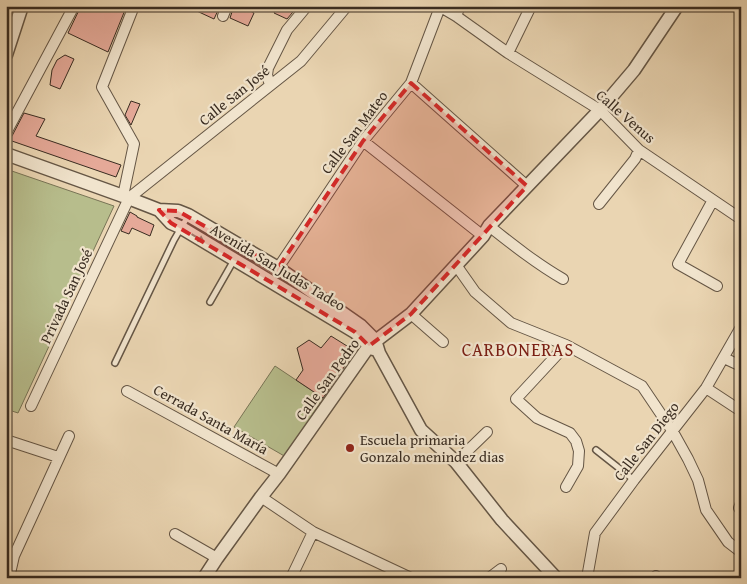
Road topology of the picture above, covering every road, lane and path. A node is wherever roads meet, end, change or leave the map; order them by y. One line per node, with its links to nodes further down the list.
1 (22, 6): 10 (street)
2 (74, 6): 15 (street)
3 (134, 6): 20 (street)
4 (307, 6): 13 (street)
5 (347, 6): 13 (street, Calle San José)
6 (531, 6): 11 (street)
7 (676, 6): 14 (street, Calle San Pedro)
8 (440, 7): 9 (street, Calle Venus); 12 (street, Calle San Mateo)
9 (458, 11): 11 (street, Calle Venus)
10 (8, 48)
11 (508, 53): 14 (street, Calle Venus)
12 (411, 83): 16 (street, Calle San Mateo); 19 (street)
13 (270, 85): 20 (street, Calle San José)
14 (600, 110): 17 (street, Calle Venus); 19 (street, Calle San Pedro)
15 (6, 133)
16 (363, 141): 27 (street); 30 (street, Calle San Mateo)
17 (640, 150): 21 (street, Calle Venus); 22 (street)
18 (6, 154): 20 (street, Avenida San Judas Tadeo)
19 (527, 186): 27 (street, Calle San Pedro)
20 (126, 197): 23 (street, Avenida San Judas Tadeo); 44 (street, Privada San José)
21 (713, 200): 25 (street, Calle Venus); 32 (street)
22 (599, 204)
23 (159, 210): 24 (street, Avenida San Judas Tadeo); 26 (street, Avenida San Judas Tadeo)
24 (188, 216): 26 (lane); 30 (street, Avenida San Judas Tadeo)
25 (741, 219)
26 (180, 227): 28 (street, Avenida San Judas Tadeo, one-way to 28); 40 (lane)
27 (486, 231): 29 (street, Calle San Pedro); 31 (street)
28 (235, 260): 33 (lane); 38 (street, Avenida San Judas Tadeo)
29 (456, 265): 34 (street, Calle San Pedro); 37 (street)
30 (278, 268): 38 (street, Avenida San Judas Tadeo)
31 (564, 279)
32 (717, 286)
33 (210, 302)
34 (411, 314): 36 (street); 38 (street, Calle San Pedro)
35 (741, 327): 39 (street, Calle San Diego)
36 (443, 342)
37 (566, 345): 47 (street); 55 (street)
38 (374, 347): 52 (street, Avenida San Judas Tadeo); 53 (street, Calle San Pedro)
39 (724, 358): 41 (street); 42 (street, Calle San Diego)
40 (115, 363)
41 (741, 366)
42 (706, 388): 45 (street); 47 (street, Calle San Diego)
43 (128, 391): 53 (street, Cerrada Santa María)
44 (31, 406)
45 (741, 412)
46 (487, 432): 52 (street)
47 (672, 432): 54 (street, Calle San Diego); 59 (street)
48 (68, 436): 51 (street)
49 (6, 440): 51 (street)
50 (596, 450): 54 (lane)
51 (58, 457): 60 (street)
52 (456, 462): 68 (street, Avenida San Judas Tadeo)
53 (279, 474): 56 (street, Calle San Pedro)
54 (634, 480): 69 (street, Calle San Diego)
55 (566, 487)
56 (261, 497): 57 (street); 61 (street, Calle San Pedro)
57 (313, 532): 65 (street); 66 (street)
58 (175, 534): 61 (street)
59 (741, 552)
60 (10, 554): 63 (street)
61 (217, 558): 64 (street, Calle San Pedro)
62 (501, 569): 67 (street)
63 (9, 578)
64 (204, 578)
65 (291, 578)
66 (411, 578)
67 (489, 578)
68 (556, 578)
69 (587, 578)

